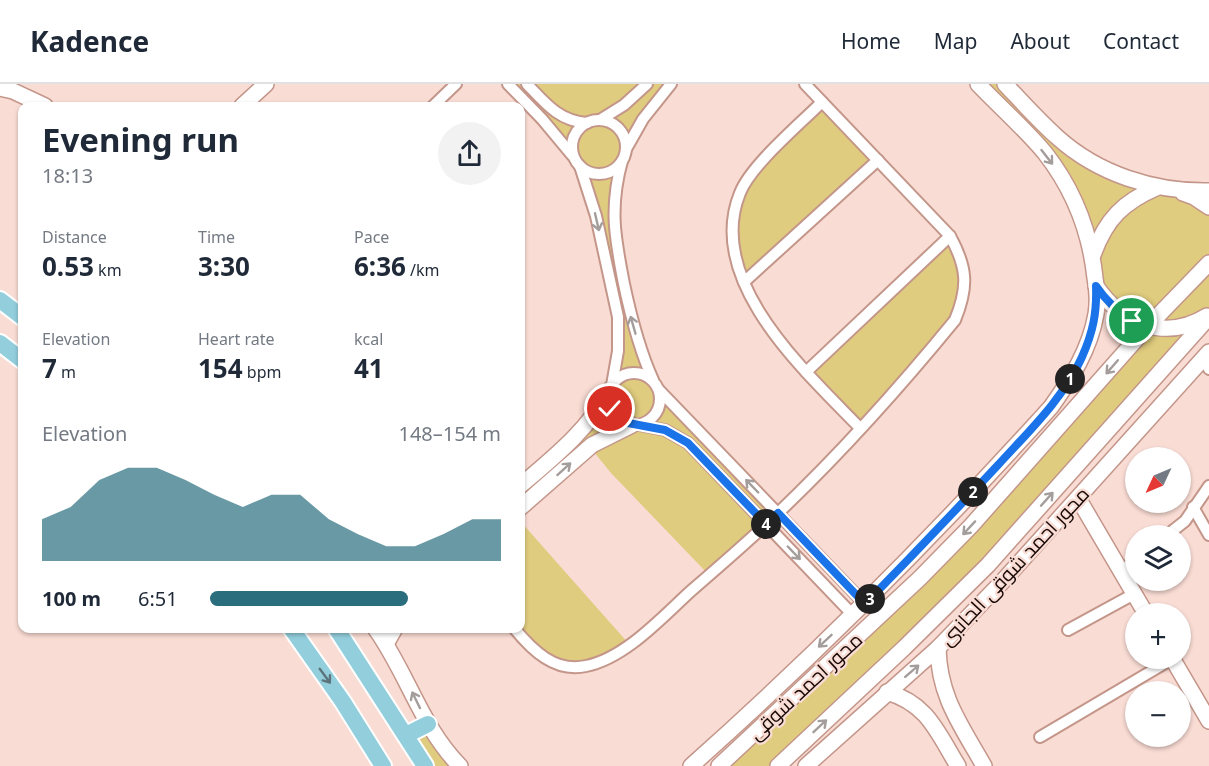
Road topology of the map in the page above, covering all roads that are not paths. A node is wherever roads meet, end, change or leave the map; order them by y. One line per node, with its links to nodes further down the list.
1 (266, 84): 12 (street)
2 (456, 84): 13 (street)
3 (508, 84): 21 (street)
4 (527, 84): 17 (street)
5 (647, 84): 16 (street)
6 (671, 84): 19 (street)
7 (805, 84): 14 (street)
8 (978, 84): 18 (street)
9 (1005, 84): 15 (street)
10 (6, 88): 11 (street)
11 (36, 102)
12 (246, 102)
13 (437, 102)
14 (822, 102): 20 (street); 30 (street)
15 (1036, 116): 18 (street); 23 (street)
16 (600, 120): 17 (street); 19 (street)
17 (587, 123): 21 (street)
18 (1022, 130): 28 (street, one-way to 28)
19 (626, 149): 22 (street)
20 (878, 160): 27 (street); 30 (street)
21 (577, 162): 22 (street); 41 (street, one-way to 41)
22 (622, 162): 40 (street, one-way to 22)
23 (1158, 187): 24 (street); 28 (street)
24 (1176, 190): 25 (street); 26 (street)
25 (1203, 191)
26 (1209, 207)
27 (950, 236): 39 (street); 44 (street)
28 (1093, 255): 31 (street)
29 (1209, 262): 35 (street, محور احمد شوقى)
30 (744, 282): 39 (street)
31 (1096, 286): 35 (street); 58 (street)
32 (0, 300): 33 (main road)
33 (18, 314)
34 (1209, 316): 35 (street); 72 (street, محور احمد شوقى, one-way to 34)
35 (1148, 326): 73 (street, محور احمد شوقى, one-way to 73)
36 (0, 343): 37 (main road)
37 (18, 357)
38 (1207, 360): 47 (street, محور احمد شوقى الجانبى)
39 (806, 372): 44 (street)
40 (653, 380): 41 (street); 42 (street)
41 (611, 388): 43 (street); 45 (street)
42 (659, 390): 43 (street); 50 (street, one-way to 42)
43 (636, 425): 48 (street, one-way to 43); 51 (street)
44 (860, 428): 50 (street)
45 (525, 482)
46 (1209, 486): 49 (street)
47 (1078, 498): 55 (street); 67 (street, محور احمد شوقى الجانبى)
48 (525, 504)
49 (1193, 507): 52 (street); 53 (street)
50 (778, 513): 51 (street); 58 (street)
51 (766, 524): 59 (street, one-way to 59); 65 (street)
52 (1180, 525)
53 (1209, 534)
54 (1125, 568): 55 (street)
55 (1121, 571): 56 (street)
56 (1134, 594): 57 (street); 60 (street)
57 (1139, 603)
58 (865, 604): 59 (street)
59 (854, 615): 71 (street, one-way to 71)
60 (1068, 630)
61 (295, 633): 80 (main road, one-way to 80)
62 (339, 633): 77 (main road)
63 (378, 633): 66 (street)
64 (392, 633): 66 (street)
65 (518, 633)
66 (386, 644): 75 (street, one-way to 66)
67 (938, 648): 70 (street, محور احمد شوقى الجانبى, one-way to 67); 79 (street)
68 (1155, 669): 78 (street)
69 (1178, 669): 74 (street)
70 (887, 692): 76 (street, محور احمد شوقى الجانبى); 87 (street)
71 (762, 702): 73 (street); 83 (street)
72 (837, 710): 76 (street); 85 (street, محور احمد شوقى, one-way to 72)
73 (775, 715): 84 (street, محور احمد شوقى)
74 (1209, 721)
75 (428, 724): 77 (main road); 82 (street)
76 (851, 725): 86 (street, محور احمد شوقى الجانبى)
77 (406, 735): 81 (main road)
78 (1040, 737)
79 (982, 762): 88 (street)
80 (383, 766)
81 (425, 766)
82 (460, 766)
83 (691, 766)
84 (719, 766)
85 (778, 766)
86 (806, 766)
87 (958, 766)
88 (965, 766)

